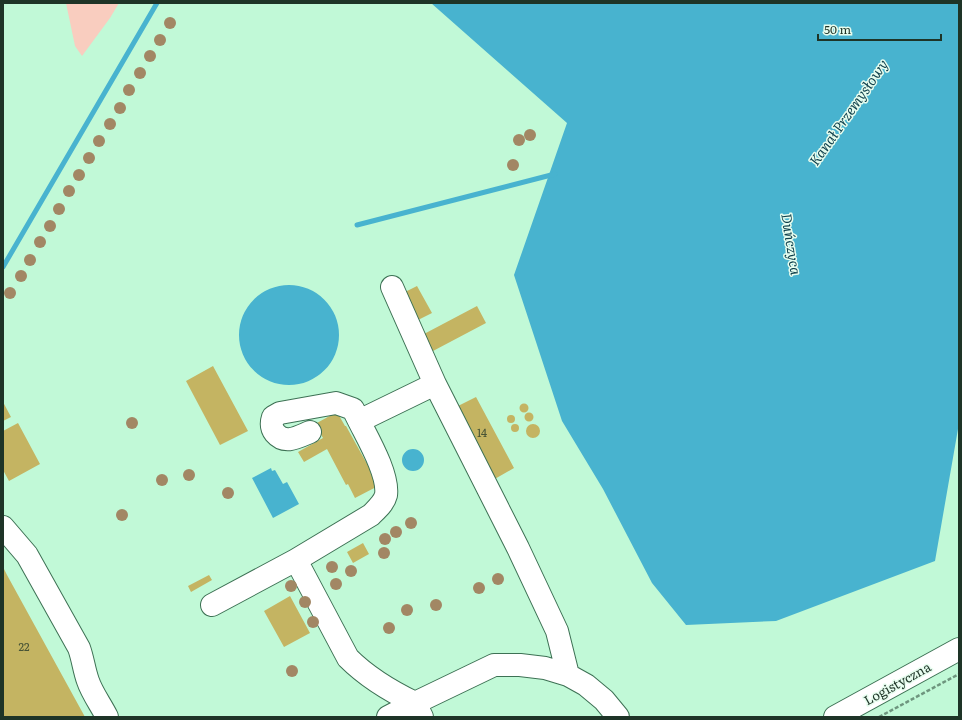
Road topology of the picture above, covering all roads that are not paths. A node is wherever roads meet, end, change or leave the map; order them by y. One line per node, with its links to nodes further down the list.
1 (392, 287): 2 (street)
2 (434, 384): 3 (street); 9 (street)
3 (359, 421): 4 (street); 6 (street)
4 (310, 432)
5 (3, 527): 11 (street)
6 (296, 560): 7 (street); 10 (street)
7 (212, 605)
8 (959, 649): 14 (street, Logistyczna)
9 (568, 675): 10 (street); 13 (street)
10 (419, 710): 12 (street)
11 (107, 717)
12 (388, 717)
13 (618, 717)
14 (834, 717)

